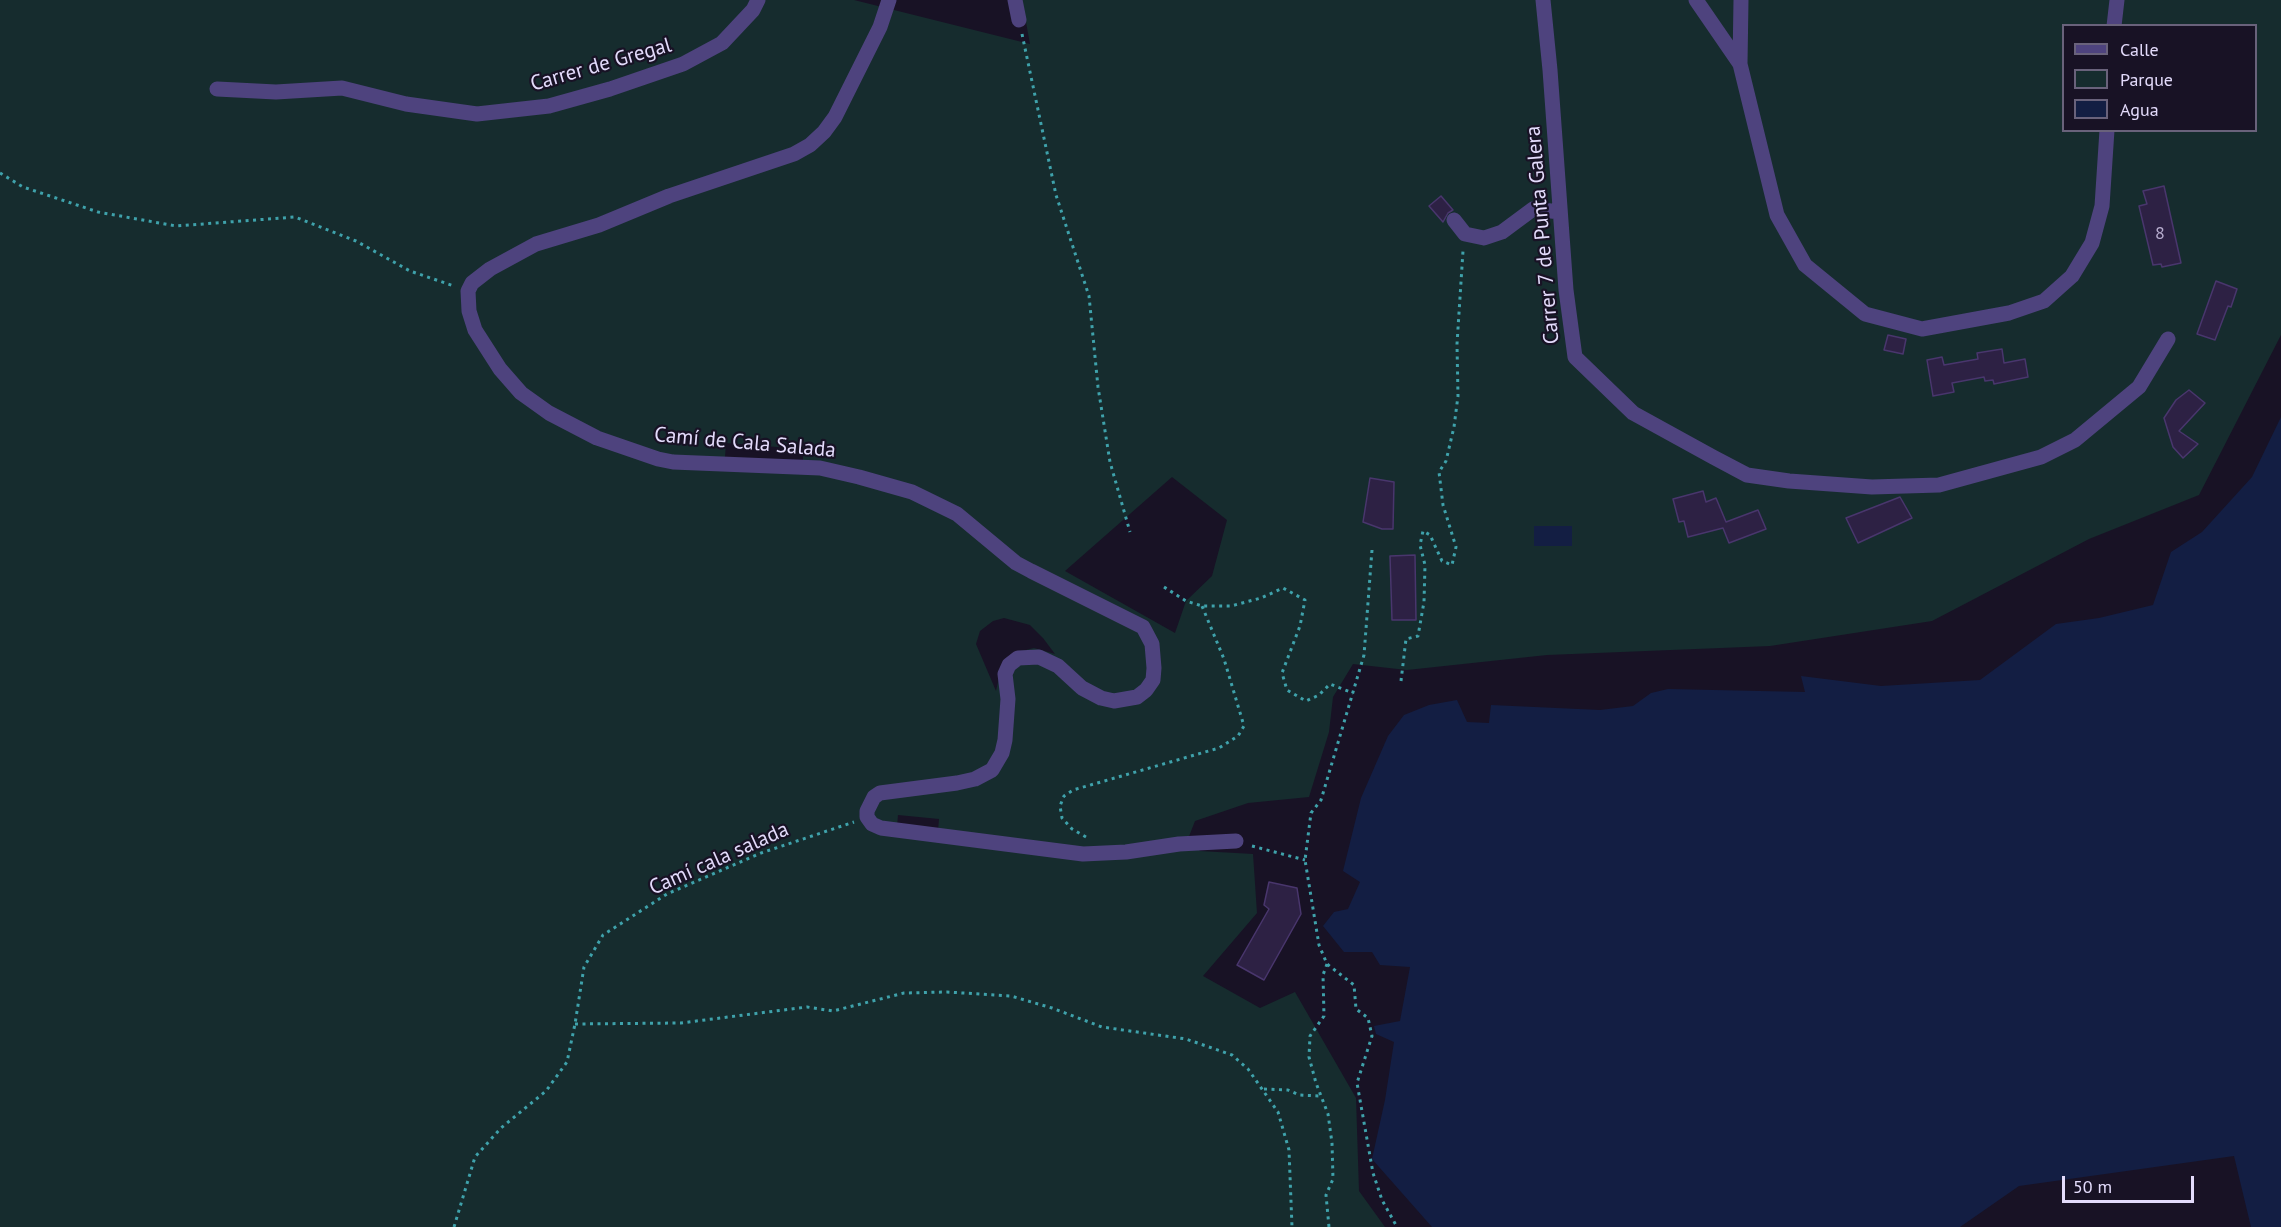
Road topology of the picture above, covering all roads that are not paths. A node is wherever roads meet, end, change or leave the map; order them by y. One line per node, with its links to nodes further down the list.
1 (758, 0): 11 (street, Carrer de Gregal)
2 (889, 0): 16 (street, Camí de Cala Salada)
3 (1015, 0): 8 (street)
4 (1543, 0): 13 (street, Carrer 7 de Punta Galera)
5 (1696, 0): 10 (street)
6 (1741, 0): 10 (street)
7 (2117, 0): 9 (street)
8 (1019, 20)
9 (2114, 24)
10 (1740, 64): 12 (street)
11 (217, 89)
12 (2106, 132)
13 (1560, 212): 14 (street); 15 (street, Carrer 7 de Punta Galera)
14 (1454, 220)
15 (2168, 339)
16 (1236, 841)

